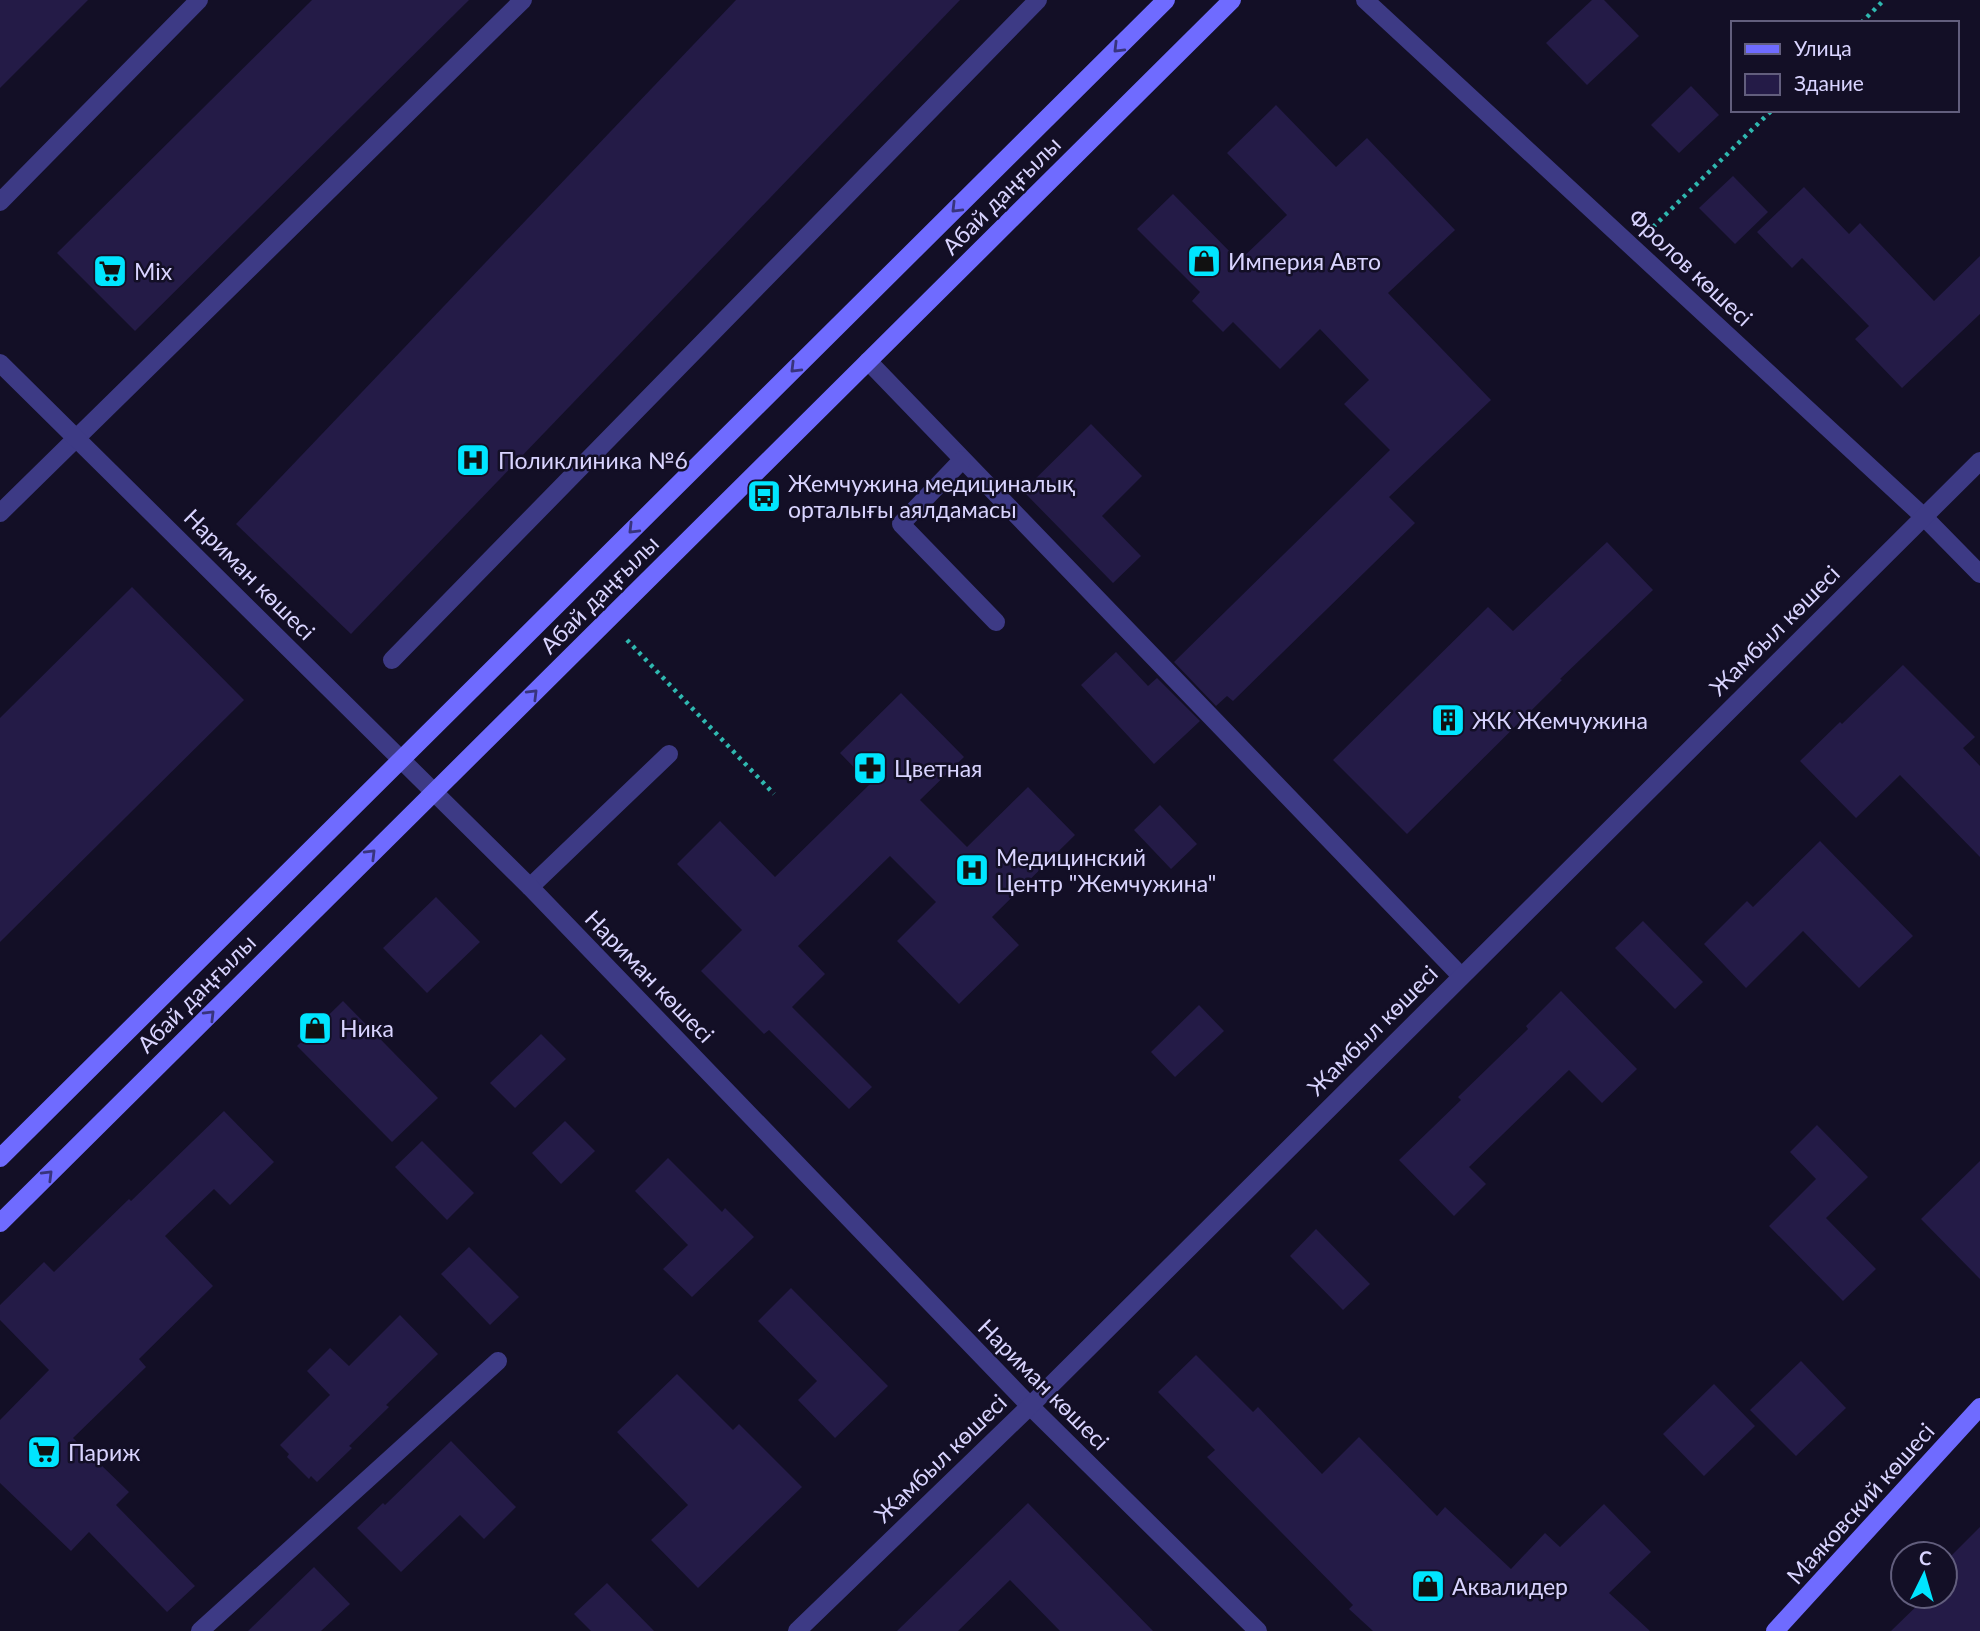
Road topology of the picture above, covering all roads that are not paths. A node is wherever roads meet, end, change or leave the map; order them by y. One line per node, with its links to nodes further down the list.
1 (199, 0): 7 (street)
2 (523, 0): 10 (street)
3 (1038, 0): 17 (street)
4 (1166, 0): 19 (main road, Абай даңғылы, one-way to 19)
5 (1232, 0): 8 (main road, Абай даңғылы)
6 (1365, 0): 14 (street, Фролов көшесі)
7 (0, 202)
8 (868, 361): 11 (street); 20 (main road, Абай даңғылы, one-way to 8)
9 (0, 362): 10 (street, Нариман көшесі)
10 (77, 437): 13 (street); 19 (street, Нариман көшесі)
11 (962, 460): 16 (street); 22 (street)
12 (1980, 461): 14 (street, Жамбыл көшесі)
13 (0, 513)
14 (1923, 516): 15 (street, Фролов көшесі); 22 (street, Жамбыл көшесі)
15 (1980, 574)
16 (996, 622)
17 (393, 660)
18 (668, 754): 21 (street)
19 (401, 758): 20 (street, Нариман көшесі); 23 (main road, Абай даңғылы)
20 (435, 791): 21 (street, Нариман көшесі); 24 (main road, Абай даңғылы, one-way to 20)
21 (530, 887): 26 (street, Нариман көшесі)
22 (1461, 976): 26 (street, Жамбыл көшесі)
23 (0, 1158)
24 (0, 1223)
25 (498, 1361): 28 (street)
26 (1030, 1406): 29 (street, Жамбыл көшесі); 30 (street, Нариман көшесі)
27 (1980, 1407): 31 (main road, Маяковский көшесі)
28 (200, 1631)
29 (797, 1631)
30 (1258, 1631)
31 (1775, 1631)

